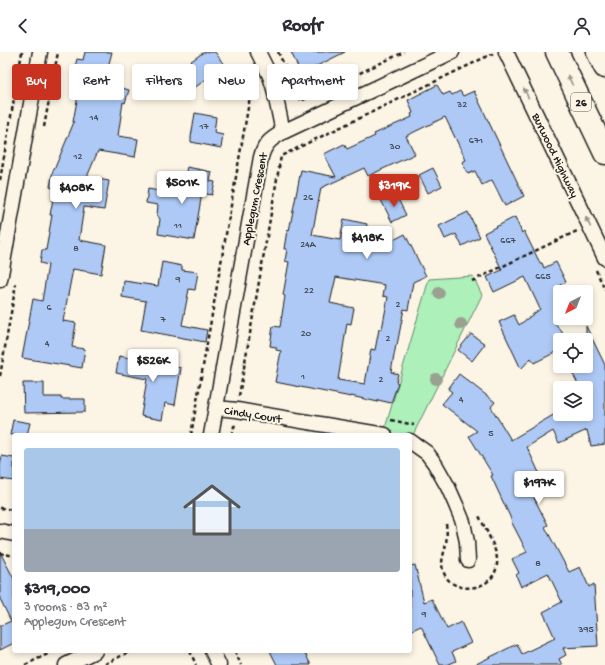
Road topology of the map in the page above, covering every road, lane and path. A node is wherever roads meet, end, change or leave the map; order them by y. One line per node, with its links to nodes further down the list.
1 (22, 52): 15 (path)
2 (40, 52): 18 (street)
3 (258, 52): 13 (street)
4 (278, 52): 5 (path)
5 (404, 52)
6 (452, 52): 13 (street, Applegum Crescent)
7 (506, 52): 17 (street, Burwood Highway, one-way to 7)
8 (557, 52): 14 (highway, 26, one-way to 8)
9 (598, 52): 11 (highway)
10 (492, 54): 20 (path)
11 (605, 67)
12 (249, 100): 25 (path)
13 (283, 132): 21 (street, Applegum Crescent)
14 (605, 153)
15 (0, 180)
16 (577, 231): 19 (path)
17 (605, 258)
18 (0, 280)
19 (472, 281)
20 (240, 394)
21 (216, 408): 26 (street, Applegum Crescent); 28 (street, Cindy Court)
22 (385, 419): 24 (path)
23 (234, 426): 27 (path)
24 (416, 426)
25 (191, 433)
26 (211, 433)
27 (232, 433)
28 (373, 433)
29 (412, 443): 38 (street)
30 (0, 508): 31 (path)
31 (12, 510)
32 (477, 513): 33 (path)
33 (445, 518)
34 (0, 531): 35 (street)
35 (12, 534)
36 (0, 553): 37 (path)
37 (12, 556)
38 (468, 560)
39 (50, 653): 45 (path)
40 (91, 653): 46 (street)
41 (127, 653): 47 (path)
42 (191, 653): 48 (path)
43 (213, 653): 49 (street)
44 (236, 653): 50 (path)
45 (25, 665)
46 (66, 665)
47 (102, 665)
48 (196, 665)
49 (219, 665)
50 (241, 665)

